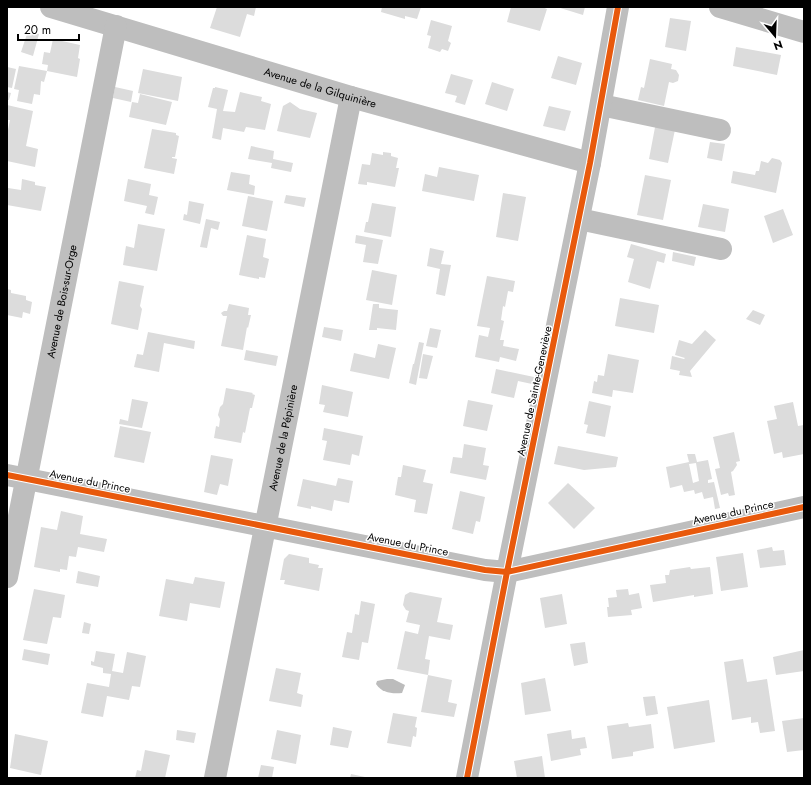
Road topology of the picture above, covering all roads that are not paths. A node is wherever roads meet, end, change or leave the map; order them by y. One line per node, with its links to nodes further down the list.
1 (51, 7): 4 (street, Avenue de la Gilquinière)
2 (618, 7): 7 (street, Avenue de Sainte-Geneviève)
3 (720, 7): 5 (street)
4 (116, 26): 6 (street, Avenue de la Gilquinière); 12 (street, Avenue de Bois-sur-Orge)
5 (804, 32)
6 (351, 97): 9 (street, Avenue de la Gilquinière); 14 (street, Avenue de la Pépinière)
7 (601, 105): 8 (street); 9 (street, Avenue de Sainte-Geneviève)
8 (720, 130)
9 (590, 163): 10 (street, Avenue de Sainte-Geneviève)
10 (579, 219): 11 (street); 15 (street, Avenue de Sainte-Geneviève)
11 (721, 249)
12 (16, 477): 14 (street, Avenue du Prince); 16 (street, Avenue de Bois-sur-Orge)
13 (804, 507): 15 (street, Avenue du Prince)
14 (266, 526): 15 (street, Avenue du Prince); 17 (street, Avenue de la Pépinière)
15 (507, 572): 18 (street, Avenue de Sainte-Geneviève)
16 (7, 577)
17 (215, 778)
18 (467, 778)

